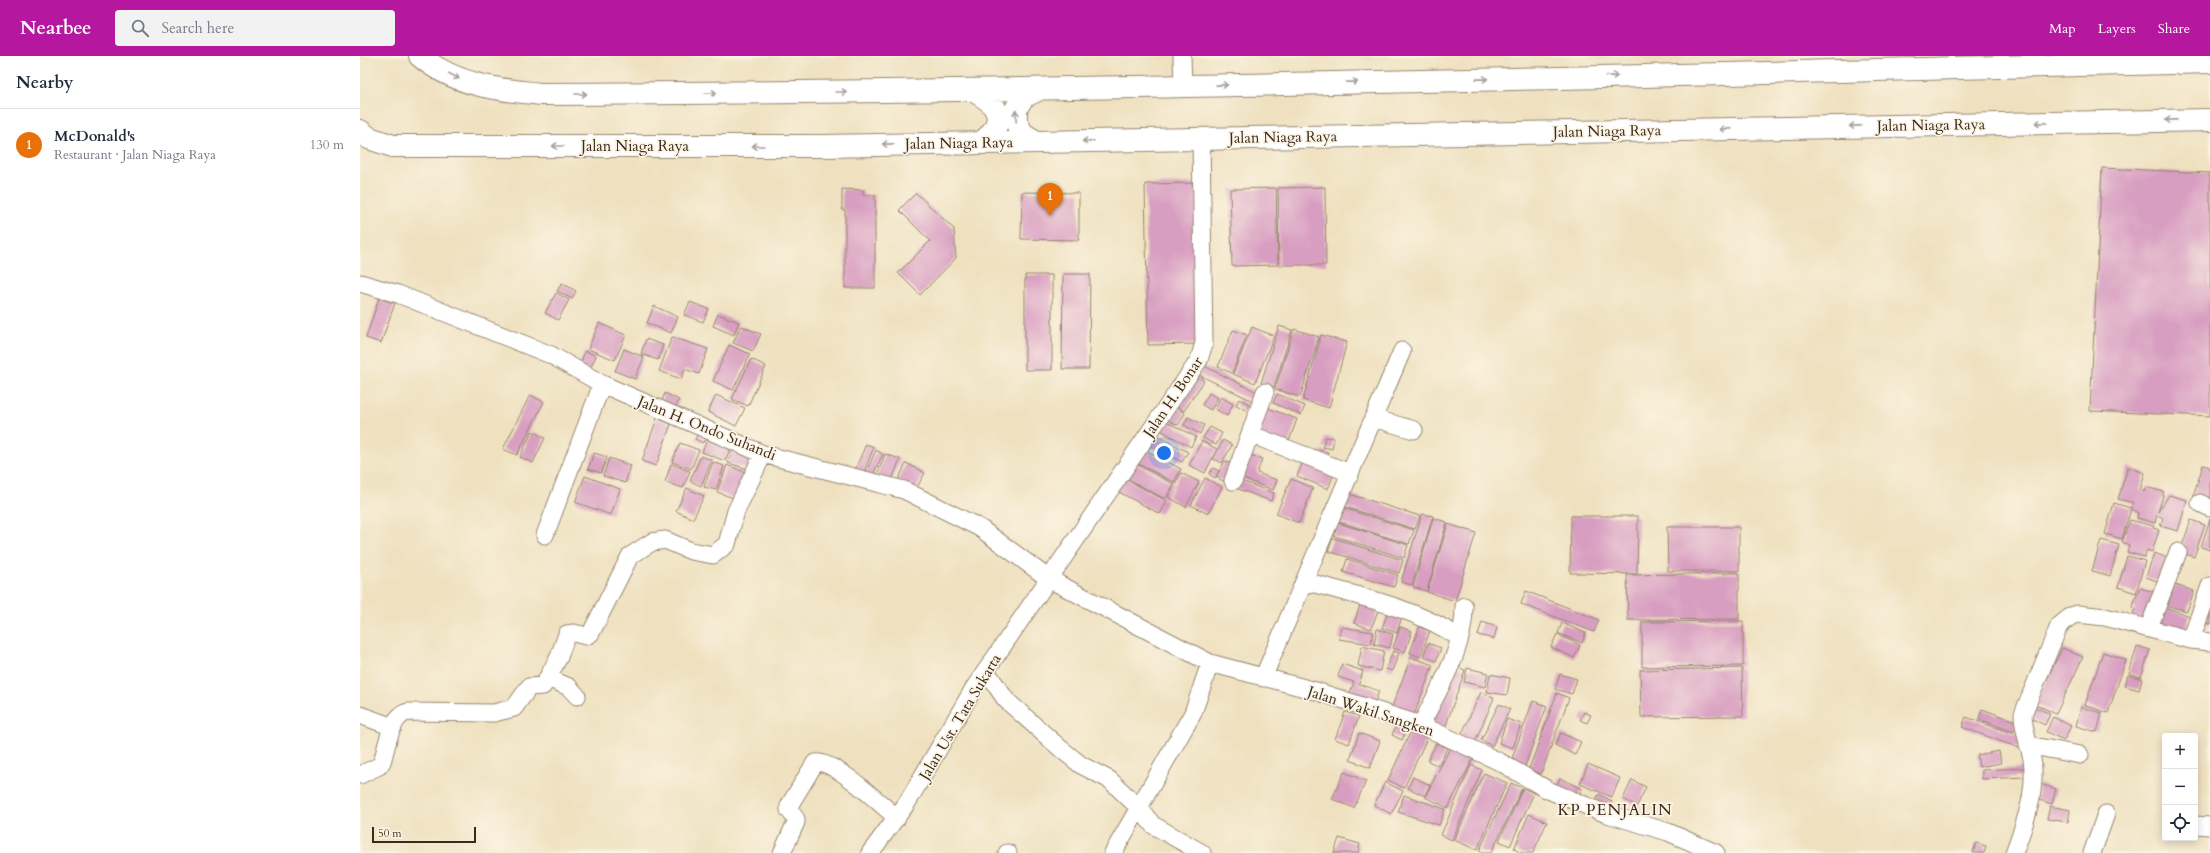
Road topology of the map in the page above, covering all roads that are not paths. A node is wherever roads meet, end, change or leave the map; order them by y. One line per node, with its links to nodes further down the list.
1 (420, 56): 6 (main road, one-way to 6)
2 (1182, 56): 4 (street)
3 (2210, 62): 4 (main road, one-way to 3)
4 (1183, 86): 5 (main road)
5 (1038, 90): 6 (main road); 10 (main road, one-way to 5)
6 (974, 91): 11 (main road)
7 (2210, 120): 9 (main road, Jalan Niaga Raya, one-way to 9)
8 (360, 131): 11 (main road, Jalan Niaga Raya, one-way to 8)
9 (1201, 138): 10 (main road, Jalan Niaga Raya, one-way to 10); 24 (street, Jalan H. Bonar)
10 (1037, 142): 11 (main road, Jalan Niaga Raya)
11 (981, 143)
12 (360, 283): 14 (street, Jalan H. Ondo Suhandi)
13 (1402, 351): 16 (street)
14 (602, 384): 19 (street, Jalan H. Ondo Suhandi); 22 (street)
15 (1265, 392): 18 (street)
16 (1373, 418): 17 (street); 20 (street)
17 (1414, 430)
18 (1250, 434): 20 (street); 21 (street)
19 (763, 454): 24 (street, Jalan H. Ondo Suhandi); 34 (street)
20 (1350, 473): 25 (street)
21 (1233, 481)
22 (545, 535)
23 (2178, 552): 28 (street)
24 (1049, 579): 32 (street, Jalan Wakil Sangken); 33 (street, Jalan Ust. Tata Sukarta)
25 (1305, 581): 29 (street); 35 (street)
26 (2210, 586): 30 (street)
27 (1464, 606): 29 (street)
28 (2149, 627): 30 (street); 40 (street)
29 (1460, 638): 38 (street)
30 (2191, 640): 31 (street)
31 (2210, 642)
32 (1210, 663): 35 (street, Jalan Wakil Sangken); 43 (street)
33 (986, 671): 43 (street); 45 (street, Jalan Ust. Tata Sukarta)
34 (548, 678): 36 (street); 39 (street)
35 (1263, 678): 38 (street, Jalan Wakil Sangken)
36 (577, 696)
37 (360, 715): 39 (street)
38 (1421, 725): 52 (street, Jalan Wakil Sangken)
39 (393, 727): 42 (street)
40 (2028, 745): 41 (street); 53 (street)
41 (2080, 755)
42 (360, 775)
43 (1140, 808): 50 (street); 51 (street)
44 (2106, 814): 54 (street)
45 (897, 818): 48 (street); 49 (street, Jalan Ust. Tata Sukarta)
46 (2198, 825): 47 (street)
47 (2210, 826)
48 (782, 853)
49 (870, 853)
50 (1113, 853)
51 (1202, 853)
52 (1716, 853)
53 (2014, 853)
54 (2092, 853)

